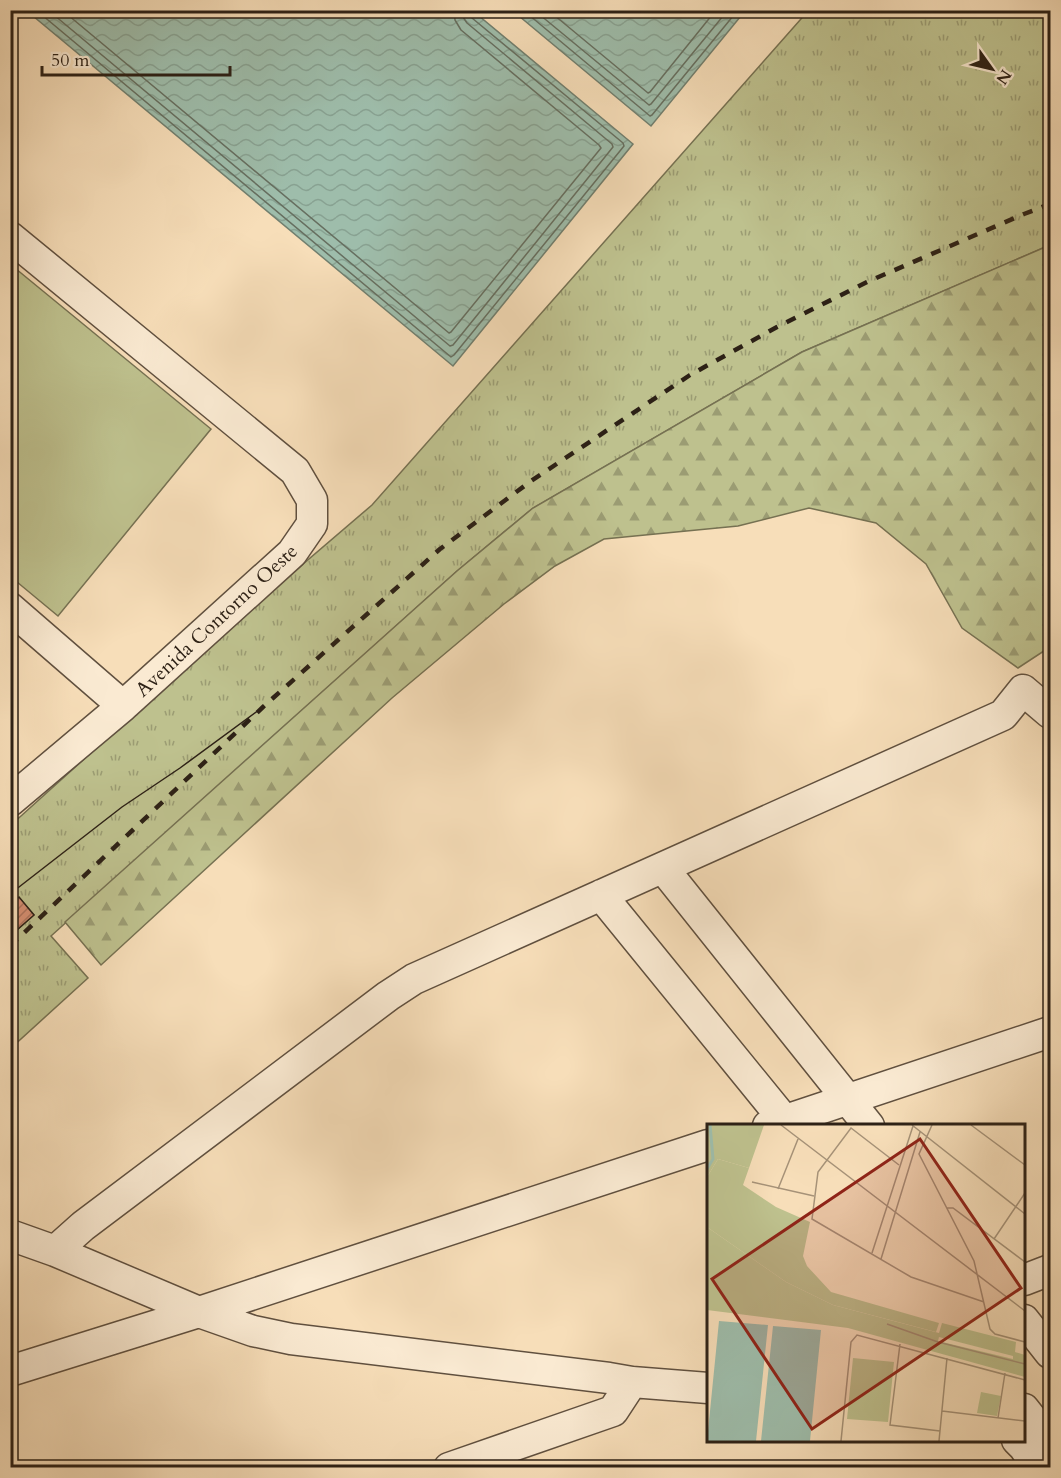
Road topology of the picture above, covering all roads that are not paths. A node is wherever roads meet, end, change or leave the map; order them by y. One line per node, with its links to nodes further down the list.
1 (10, 237): 3 (street, Avenida Contorno Oeste)
2 (10, 608): 3 (street)
3 (123, 706): 5 (street, Avenida Contorno Oeste)
4 (1050, 713): 6 (street)
5 (10, 801)
6 (663, 867): 7 (street); 9 (street)
7 (601, 895): 10 (street); 14 (street)
8 (1050, 1032): 9 (street)
9 (848, 1099): 10 (street); 11 (street)
10 (780, 1124)
11 (867, 1124)
12 (707, 1145): 17 (street)
13 (10, 1235): 14 (street)
14 (55, 1251): 17 (street)
15 (1050, 1270): 16 (street)
16 (1025, 1279)
17 (199, 1312): 20 (street); 21 (street)
18 (1025, 1322): 19 (street)
19 (1050, 1353)
20 (10, 1371)
21 (632, 1382): 22 (street); 26 (street)
22 (707, 1388)
23 (1025, 1411): 25 (street)
24 (1019, 1442): 27 (street)
25 (1050, 1442)
26 (449, 1467)
27 (1038, 1467)

